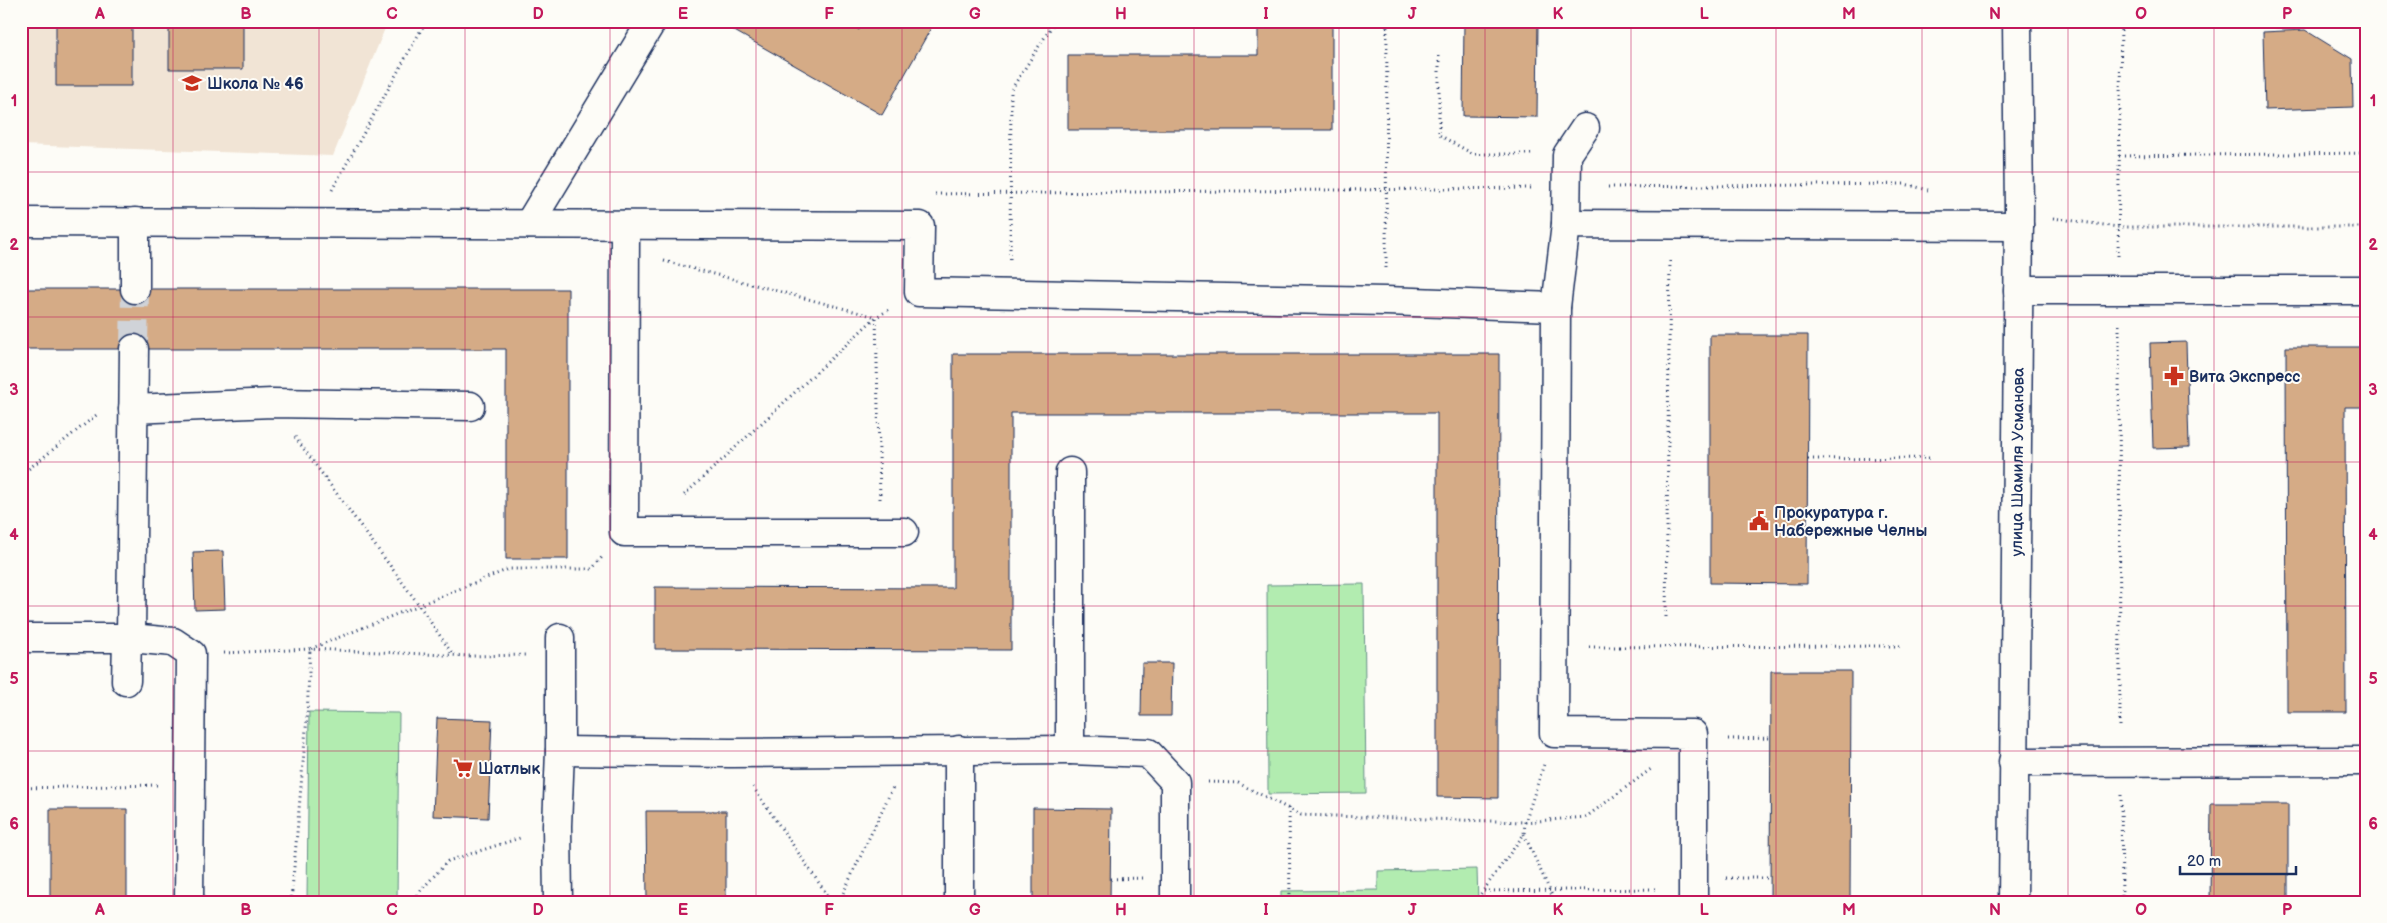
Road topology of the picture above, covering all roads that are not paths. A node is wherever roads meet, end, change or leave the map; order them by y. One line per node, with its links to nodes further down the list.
1 (652, 21): 6 (street)
2 (2017, 21): 8 (street, улица Шамиля Усманова)
3 (1585, 128): 7 (street)
4 (21, 222): 5 (street)
5 (135, 222): 6 (street); 10 (street)
6 (529, 224): 9 (street)
7 (1566, 224): 8 (street); 13 (street)
8 (2019, 226): 11 (street, улица Шамиля Усманова)
9 (625, 238): 13 (street); 18 (street)
10 (135, 289)
11 (2018, 290): 12 (street); 27 (street, улица Шамиля Усманова)
12 (2366, 290)
13 (1556, 308): 28 (street)
14 (134, 349): 15 (street)
15 (133, 397): 16 (street); 20 (street)
16 (470, 406)
17 (1070, 472): 24 (street)
18 (892, 532)
19 (21, 638): 20 (street)
20 (129, 638): 22 (street); 29 (street)
21 (560, 638): 25 (street)
22 (126, 681)
23 (959, 750): 24 (street); 25 (street); 31 (street)
24 (1070, 750): 32 (street)
25 (560, 751): 30 (street)
26 (2366, 761): 27 (street)
27 (2013, 762): 33 (street, улица Шамиля Усманова)
28 (1693, 889)
29 (189, 902)
30 (558, 902)
31 (959, 902)
32 (1175, 902)
33 (2013, 902)

